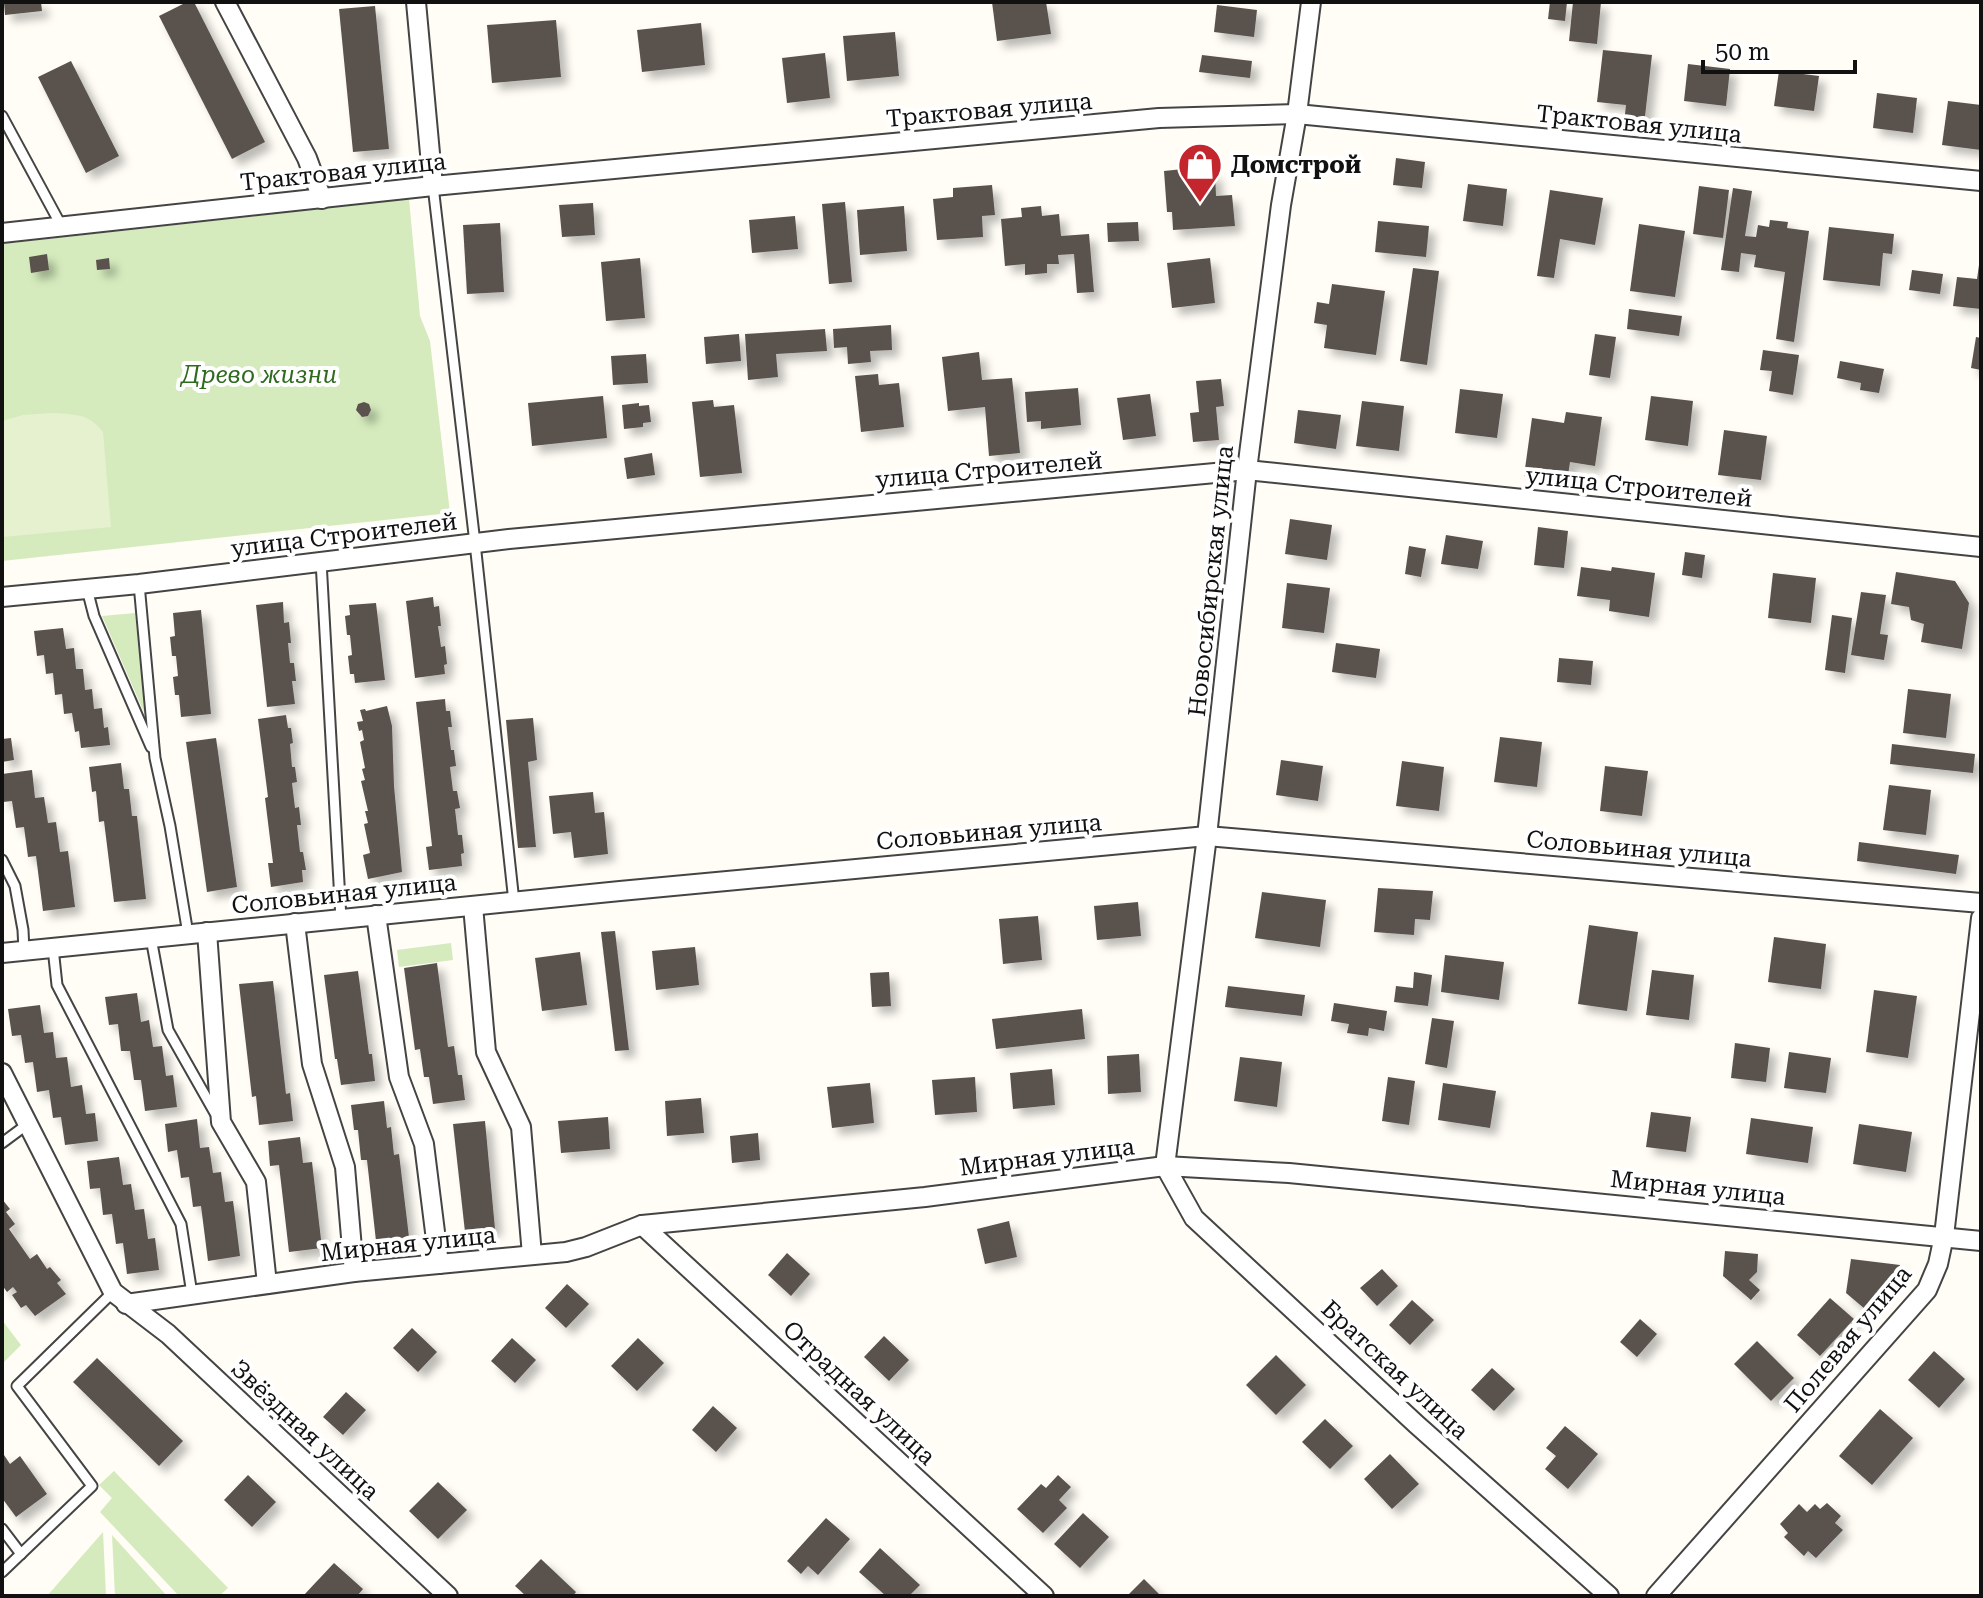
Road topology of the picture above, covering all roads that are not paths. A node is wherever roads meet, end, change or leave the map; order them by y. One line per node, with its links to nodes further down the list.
1 (225, 2): 8 (street)
2 (416, 2): 7 (street)
3 (1311, 2): 4 (street, Новосибирская улица)
4 (1297, 114): 6 (street, Трактовая улица); 7 (street, Трактовая улица); 11 (street, Новосибирская улица)
5 (2, 116): 9 (lane)
6 (1981, 181)
7 (433, 186): 8 (street, Трактовая улица); 12 (lane)
8 (322, 199): 9 (street, Трактовая улица)
9 (62, 227): 10 (street, Трактовая улица)
10 (2, 233)
11 (1247, 470): 12 (street, улица Строителей); 13 (street, улица Строителей); 19 (street, Новосибирская улица)
12 (475, 543): 14 (street, улица Строителей); 21 (lane)
13 (1981, 547)
14 (321, 561): 15 (street, улица Строителей); 26 (lane)
15 (139, 584): 16 (street, улица Строителей); 18 (lane)
16 (87, 589): 17 (street, улица Строителей); 18 (lane)
17 (2, 597)
18 (155, 758): 28 (lane)
19 (1207, 836): 21 (street, Соловьиная улица); 22 (street, Соловьиная улица); 37 (street, Новосибирская улица)
20 (2, 860): 31 (lane)
21 (514, 902): 23 (street, Соловьиная улица)
22 (1981, 903)
23 (473, 906): 24 (street, Соловьиная улица); 41 (street)
24 (376, 915): 26 (street, Соловьиная улица); 42 (street)
25 (1981, 918): 39 (street, Полевая улица)
26 (341, 919): 27 (street, Соловьиная улица)
27 (295, 923): 28 (street, Соловьиная улица); 43 (street)
28 (197, 933): 29 (street, Соловьиная улица); 34 (street)
29 (151, 938): 30 (street, Соловьиная улица); 34 (lane)
30 (53, 948): 31 (street, Соловьиная улица); 45 (lane)
31 (24, 951): 32 (street, Соловьиная улица)
32 (2, 953)
33 (2, 1073): 35 (street)
34 (221, 1122): 44 (street)
35 (29, 1123): 36 (lane); 46 (street)
36 (2, 1143)
37 (1165, 1166): 38 (street, Мирная улица); 39 (street, Мирная улица); 52 (street, Братская улица)
38 (642, 1225): 41 (street, Мирная улица); 51 (street, Отрадная улица)
39 (1944, 1236): 40 (street, Мирная улица); 53 (street, Полевая улица)
40 (1981, 1241)
41 (532, 1255): 42 (street, Мирная улица)
42 (439, 1264): 43 (street, Мирная улица)
43 (354, 1272): 44 (street, Мирная улица)
44 (267, 1284): 45 (street, Мирная улица)
45 (192, 1294): 46 (street, Мирная улица)
46 (119, 1298): 48 (lane); 50 (street, Звёздная улица)
47 (2, 1529): 48 (lane)
48 (21, 1554): 49 (lane)
49 (2, 1572)
50 (448, 1596)
51 (1044, 1596)
52 (1609, 1596)
53 (1656, 1596)

